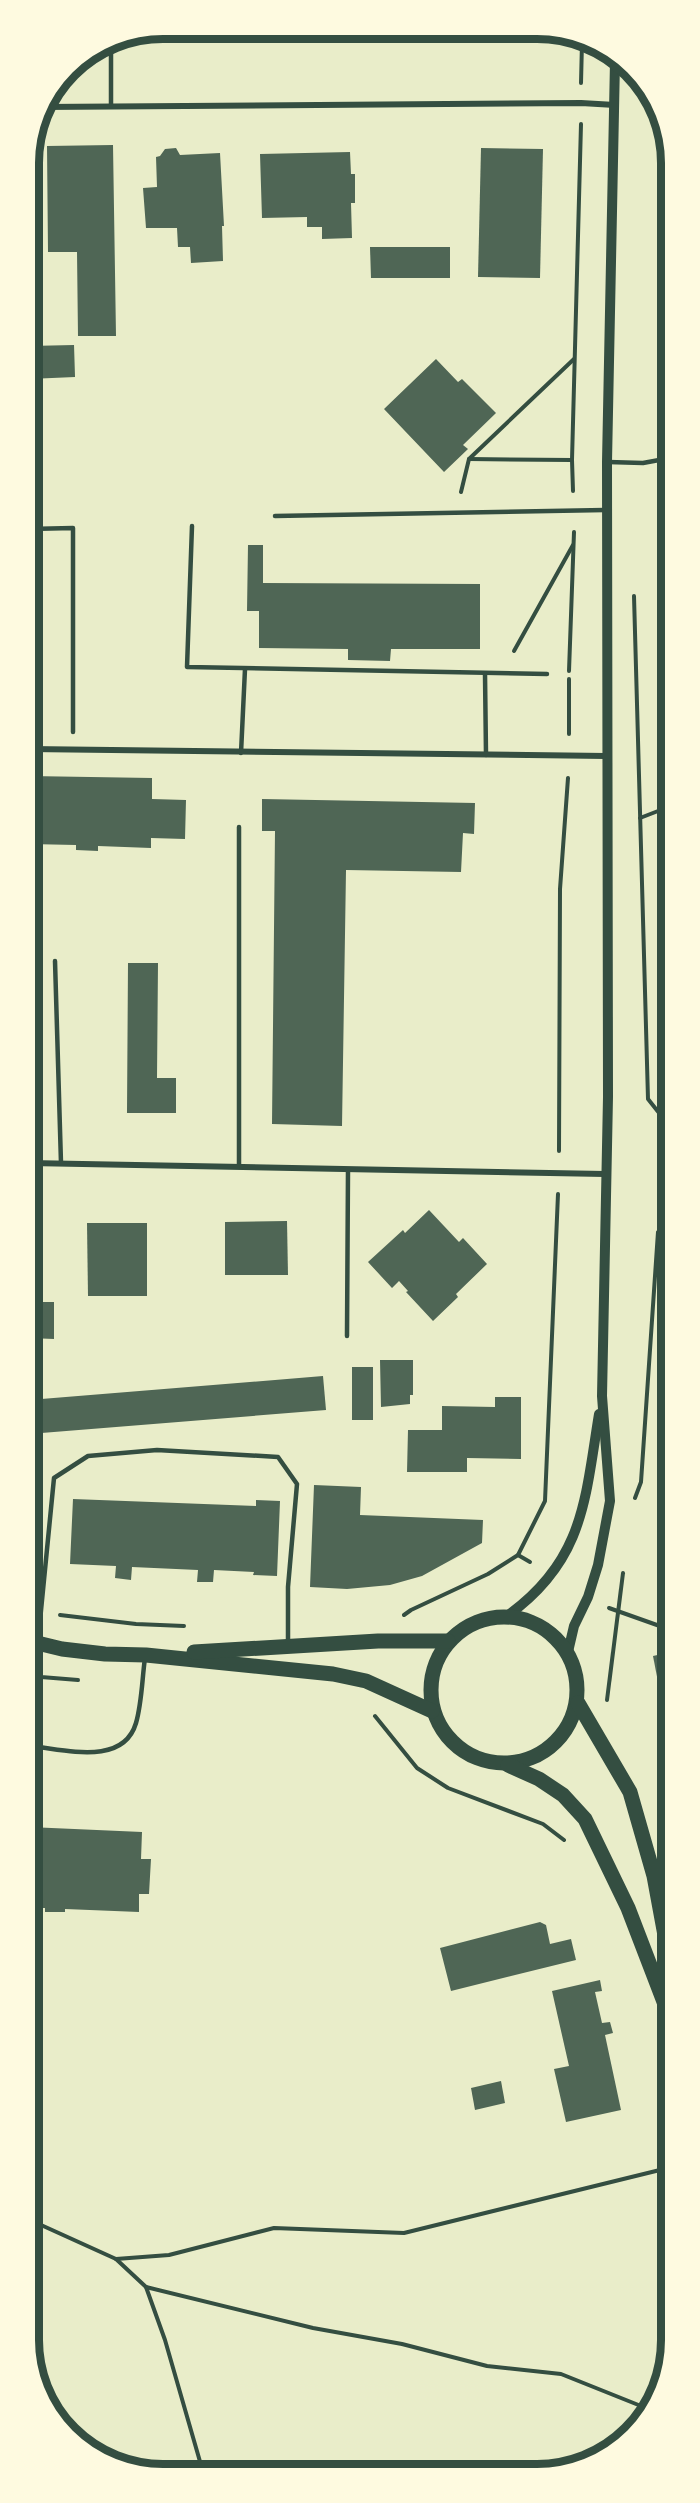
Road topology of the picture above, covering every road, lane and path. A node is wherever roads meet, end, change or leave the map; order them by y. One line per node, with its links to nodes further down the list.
1 (582, 48): 4 (path)
2 (111, 51): 6 (lane)
3 (615, 67): 5 (street)
4 (581, 104): 5 (street); 6 (street); 8 (path)
5 (615, 105): 12 (street)
6 (111, 106): 7 (street)
7 (53, 107)
8 (574, 359): 9 (path); 10 (path)
9 (469, 459): 10 (path); 15 (path)
10 (572, 460): 14 (path)
11 (661, 460): 12 (lane)
12 (607, 462): 13 (street)
13 (606, 510): 14 (lane); 30 (street)
14 (574, 512): 15 (lane); 19 (path)
15 (455, 513): 16 (lane)
16 (275, 516)
17 (192, 526): 21 (lane)
18 (39, 529): 25 (lane)
19 (573, 545): 23 (path); 29 (path)
20 (634, 593): 32 (path)
21 (245, 669): 22 (lane); 27 (lane)
22 (485, 674): 23 (lane); 28 (lane)
23 (501, 674): 24 (lane)
24 (547, 674)
25 (73, 732)
26 (39, 749): 27 (street)
27 (241, 753): 28 (street)
28 (486, 755): 29 (street)
29 (570, 756): 30 (street); 40 (path)
30 (606, 756): 41 (street)
31 (661, 810): 32 (path)
32 (640, 818): 35 (path)
33 (239, 827): 38 (lane)
34 (55, 961): 37 (lane)
35 (661, 1115)
36 (39, 1163): 37 (street)
37 (61, 1163): 38 (street)
38 (239, 1167): 39 (street)
39 (348, 1170): 40 (street); 43 (lane)
40 (559, 1172): 41 (street); 50 (path)
41 (605, 1174): 44 (street)
42 (661, 1230): 45 (path)
43 (347, 1336)
44 (602, 1396): 48 (street); 55 (street)
45 (632, 1507)
46 (624, 1566): 49 (path)
47 (39, 1601): 53 (lane)
48 (507, 1616): 51 (main road); 55 (main road)
49 (661, 1627)
50 (378, 1641): 51 (main road); 53 (main road)
51 (448, 1641): 58 (main road)
52 (39, 1643): 54 (main road)
53 (288, 1647): 54 (main road)
54 (146, 1655): 56 (main road); 59 (lane)
55 (567, 1656): 57 (main road)
56 (366, 1680): 58 (main road); 61 (path)
57 (578, 1703): 60 (main road); 62 (main road)
58 (432, 1711): 60 (main road)
59 (39, 1747)
60 (508, 1765): 63 (main road)
61 (566, 1842)
62 (661, 1914)
63 (661, 1994)
64 (661, 2170): 66 (path)
65 (39, 2224): 66 (path)
66 (116, 2259): 67 (path)
67 (146, 2287): 68 (path); 69 (path)
68 (642, 2406)
69 (201, 2464)

